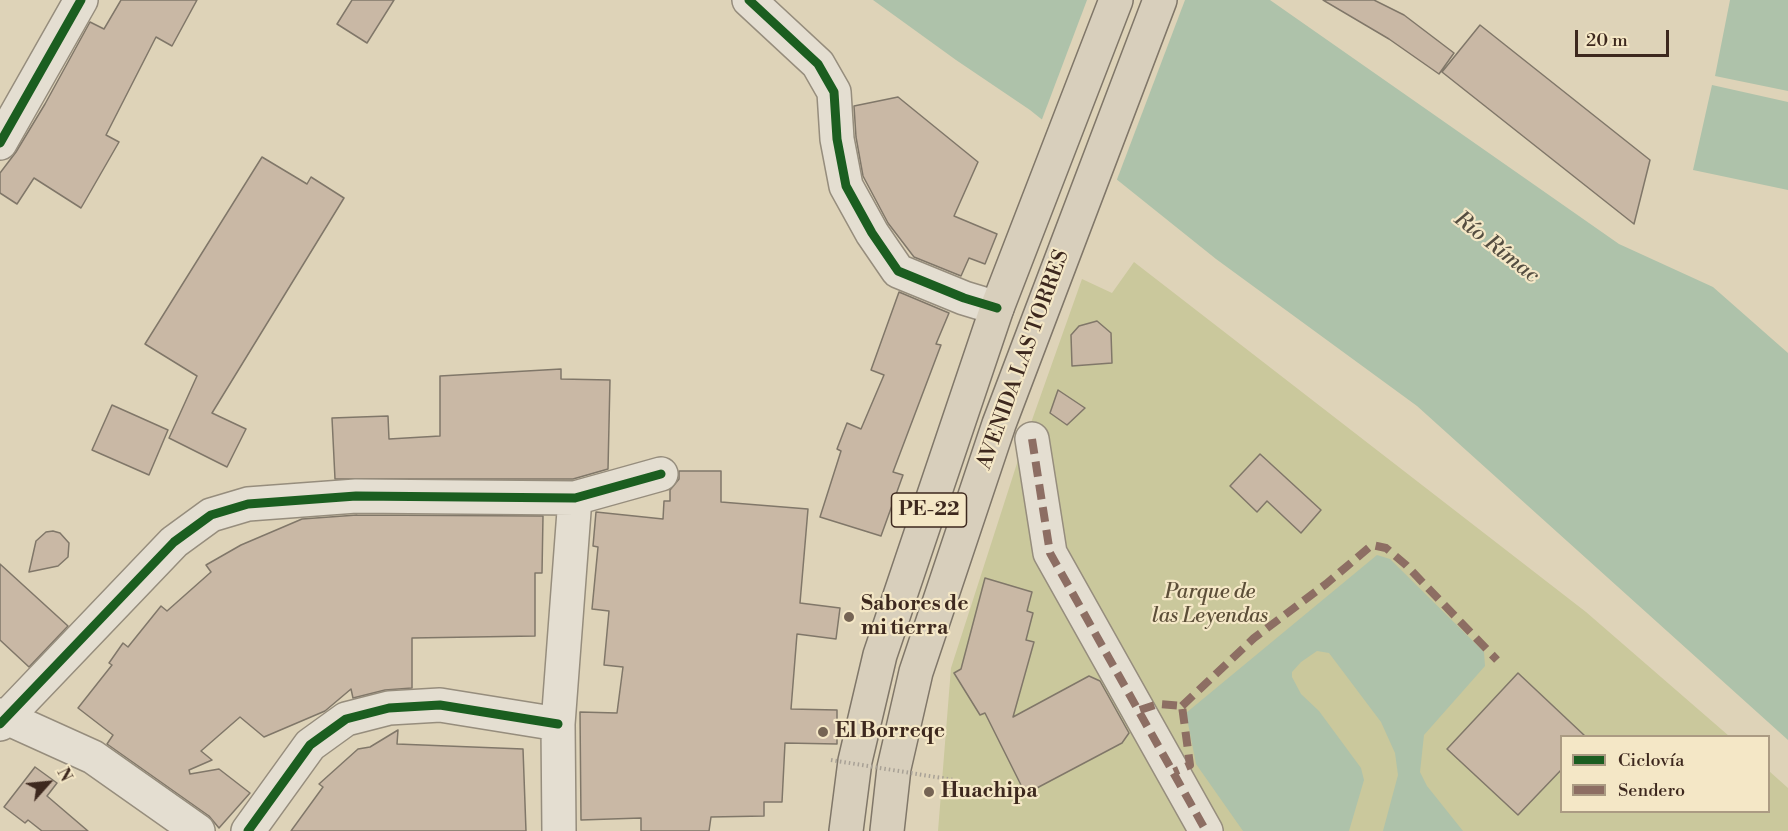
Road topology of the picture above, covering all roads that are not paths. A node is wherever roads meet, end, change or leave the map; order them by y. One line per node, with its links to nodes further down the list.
1 (81, 0): 5 (street)
2 (749, 0): 6 (street)
3 (1116, 0): 6 (highway, AVENIDA LAS TORRES / PE-22)
4 (1160, 0): 16 (highway, AVENIDA LAS TORRES / PE-22)
5 (0, 142)
6 (997, 308): 15 (highway, AVENIDA LAS TORRES / PE-22)
7 (1032, 439): 17 (street)
8 (661, 474): 9 (street)
9 (575, 498): 10 (street); 11 (street)
10 (2, 719): 12 (street)
11 (558, 724): 13 (street); 14 (street)
12 (198, 831)
13 (248, 831)
14 (559, 831)
15 (846, 831)
16 (886, 831)
17 (1206, 831)

